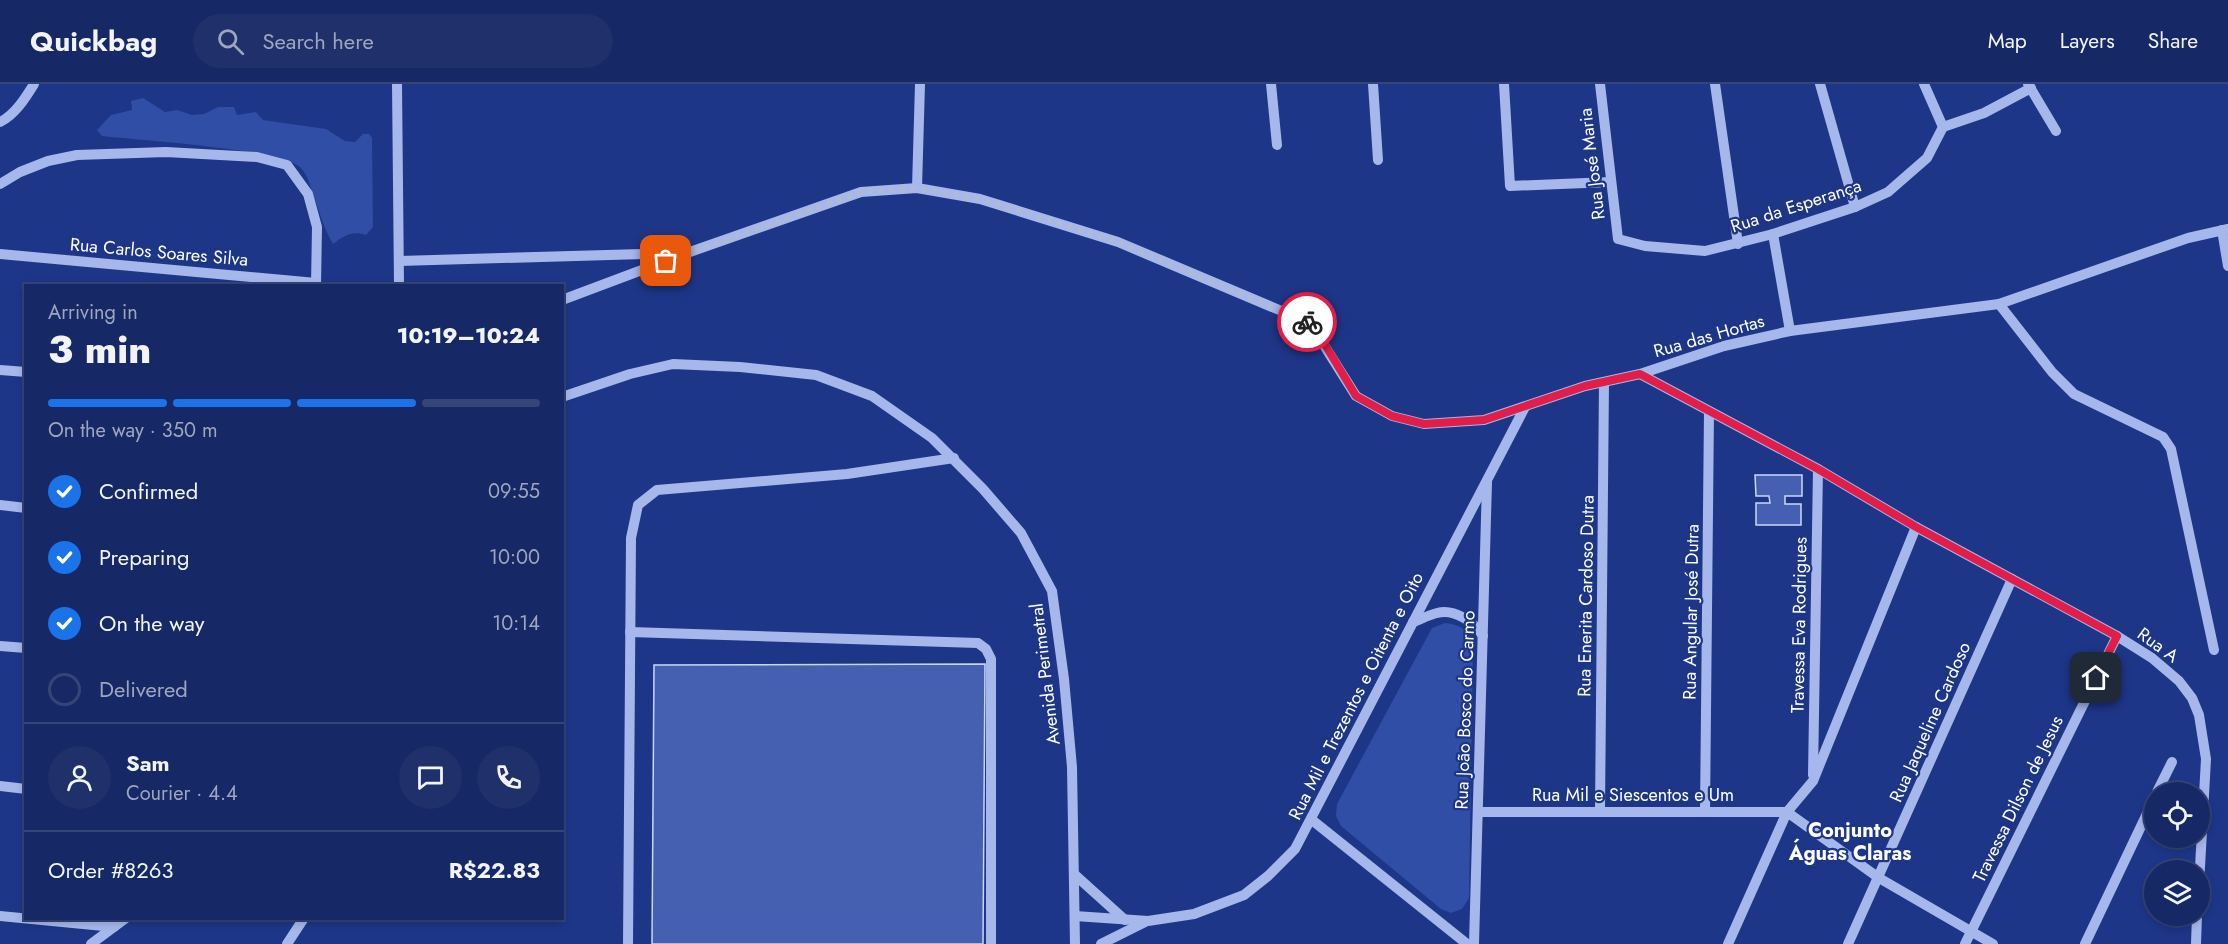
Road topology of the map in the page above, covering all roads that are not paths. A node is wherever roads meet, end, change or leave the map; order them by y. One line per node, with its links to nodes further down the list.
1 (34, 84): 12 (street)
2 (397, 84): 27 (street)
3 (920, 84): 19 (street)
4 (1271, 84): 15 (street)
5 (1373, 84): 16 (street)
6 (1504, 84): 17 (street)
7 (1600, 84): 17 (street, Rua José Maria)
8 (1715, 84): 24 (street)
9 (1820, 84): 20 (street)
10 (1924, 84): 13 (street)
11 (2029, 86): 13 (street); 14 (street)
12 (0, 122)
13 (1943, 127): 20 (street, Rua da Esperança)
14 (2056, 131)
15 (1277, 145)
16 (1378, 160)
17 (1610, 182): 23 (street, Rua José Maria)
18 (0, 184): 29 (street)
19 (917, 188): 25 (street, Rua das Hortas); 39 (street, Rua das Hortas)
20 (1855, 207): 22 (street, Rua da Esperança)
21 (2225, 230): 28 (street); 32 (street, Rua das Hortas)
22 (1773, 234): 24 (street, Rua da Esperança); 33 (street)
23 (1618, 239): 24 (street, Rua da Esperança)
24 (1738, 244)
25 (687, 253): 27 (street); 31 (street, Rua das Hortas)
26 (0, 254): 29 (street, Rua Carlos Soares Silva)
27 (399, 261): 30 (street)
28 (2228, 266)
29 (316, 284)
30 (399, 284)
31 (564, 299)
32 (2000, 304): 33 (street, Rua das Hortas); 54 (street)
33 (1790, 331): 36 (street, Rua das Hortas)
34 (0, 370): 35 (street)
35 (24, 372)
36 (1640, 374): 37 (street, Rua das Hortas); 40 (street, Rua A)
37 (1604, 382): 39 (street, Rua das Hortas); 60 (street, Rua Enerita Cardoso Dutra)
38 (564, 396): 41 (street, Avenida Perimetral)
39 (1526, 407): 43 (street, Rua Mil e Trezentos e Oitenta e Oito)
40 (1709, 411): 42 (street, Rua A); 62 (street, Rua Angular José Dutra)
41 (954, 458): 49 (street); 67 (street, Avenida Perimetral)
42 (1818, 469): 46 (street, Rua A); 56 (street, Travessa Eva Rodrigues)
43 (1487, 477): 48 (street, Rua Mil e Trezentos e Oitenta e Oito); 51 (street, Rua João Bosco do Carmo)
44 (0, 506): 45 (street)
45 (24, 508)
46 (1916, 527): 47 (street, Rua A); 56 (street)
47 (2012, 579): 50 (street, Rua A); 68 (street, Rua Jaqueline Cardoso)
48 (1413, 622): 51 (street); 64 (street, Rua Mil e Trezentos e Oitenta e Oito)
49 (630, 632): 82 (street); 83 (street)
50 (2117, 636): 66 (street, Rua A); 79 (street, Travessa Dilson de Jesus)
51 (1483, 637): 61 (street, Rua João Bosco do Carmo)
52 (0, 646): 53 (street)
53 (24, 648)
54 (2214, 650)
55 (2172, 762): 57 (street)
56 (1813, 781): 63 (street)
57 (2162, 782)
58 (0, 786): 59 (street)
59 (24, 789)
60 (1600, 810): 61 (street, Rua Mil e Siescentos e Um); 62 (street, Rua Mil e Siescentos e Um)
61 (1479, 812): 87 (street, Rua João Bosco do Carmo)
62 (1705, 812): 63 (street, Rua Mil e Siescentos e Um)
63 (1787, 812): 68 (street); 88 (street)
64 (1312, 819): 76 (street, Rua Mil e Trezentos e Oitenta e Oito); 86 (street)
65 (2144, 820): 92 (street)
66 (2200, 860)
67 (1074, 874): 70 (street, Avenida Perimetral); 75 (street)
68 (1879, 878): 79 (street); 89 (street, Rua Jaqueline Cardoso)
69 (0, 916): 71 (street)
70 (1075, 916): 75 (street, Rua Mil e Trezentos e Oitenta e Oito); 84 (street, Avenida Perimetral)
71 (24, 918)
72 (41, 920): 78 (street)
73 (123, 920): 78 (street)
74 (303, 920): 81 (street)
75 (1125, 920): 76 (street, Rua Mil e Trezentos e Oitenta e Oito)
76 (1148, 921): 85 (street, Rua Mil e Trezentos e Oitenta e Oito)
77 (2197, 926): 93 (street)
78 (114, 927): 80 (street)
79 (1971, 931): 90 (street, Travessa Dilson de Jesus); 91 (street)
80 (91, 944)
81 (287, 944)
82 (628, 944)
83 (991, 944)
84 (1075, 944)
85 (1101, 944)
86 (1467, 944)
87 (1474, 944)
88 (1728, 944)
89 (1848, 944)
90 (1965, 944)
91 (1993, 944)
92 (2085, 944)
93 (2196, 944)

